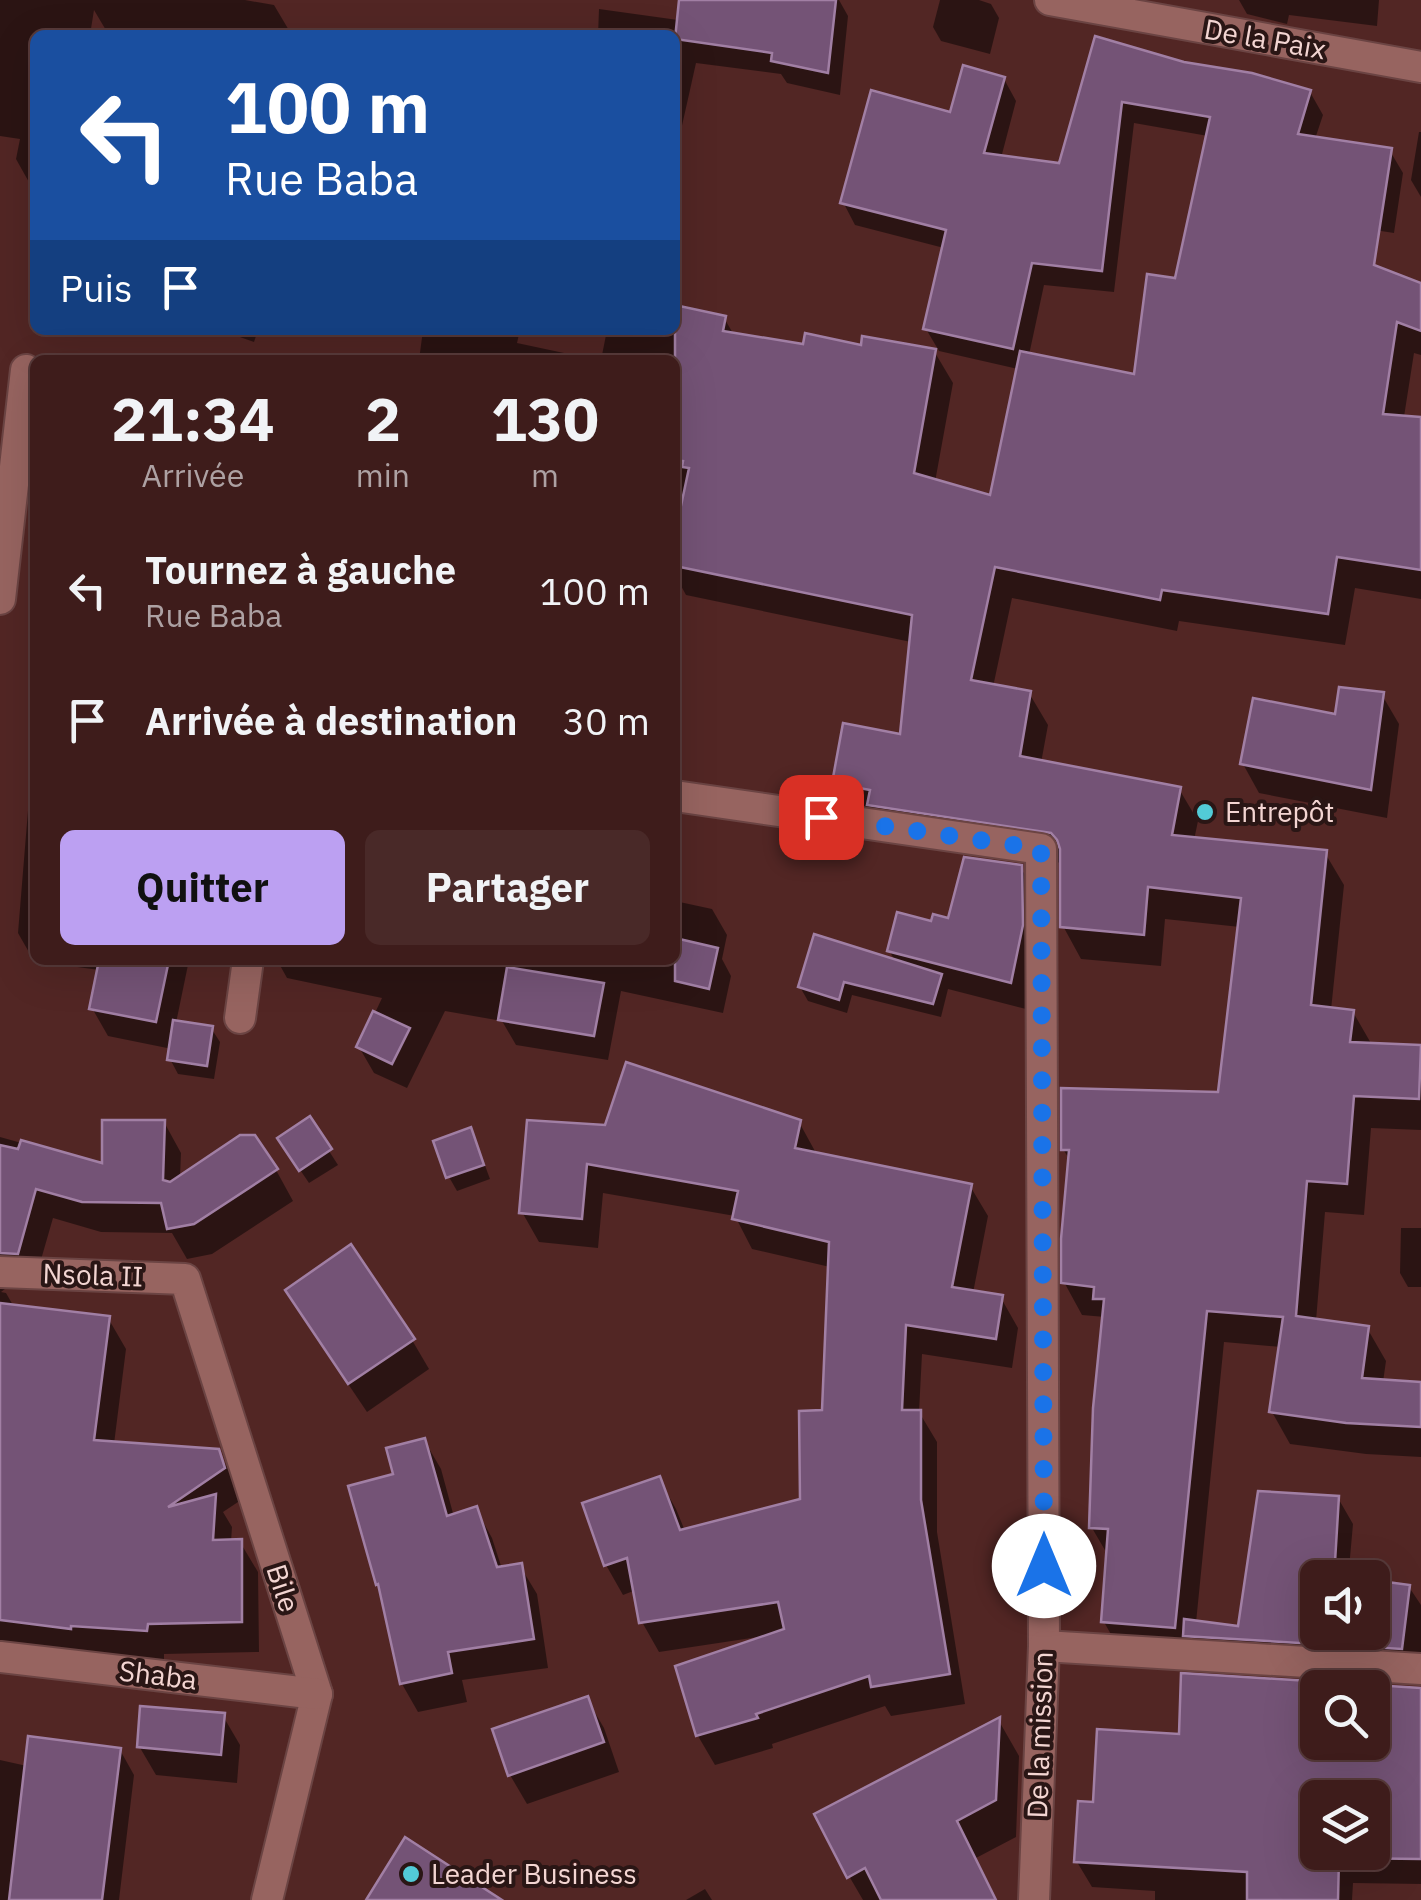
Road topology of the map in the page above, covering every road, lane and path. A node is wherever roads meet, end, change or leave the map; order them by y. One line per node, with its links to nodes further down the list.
1 (1050, 0): 2 (street, De la Paix)
2 (1421, 67)
3 (20, 370): 4 (street)
4 (0, 599)
5 (680, 797): 10 (street, De la mission)
6 (247, 965): 7 (street)
7 (240, 1018)
8 (0, 1272): 9 (street, Nsola II)
9 (185, 1279): 13 (street, Bile)
10 (1044, 1646): 12 (street); 15 (street, De la mission)
11 (0, 1657): 13 (street, Shaba)
12 (1421, 1669)
13 (317, 1694): 14 (street)
14 (266, 1900)
15 (1034, 1900)

